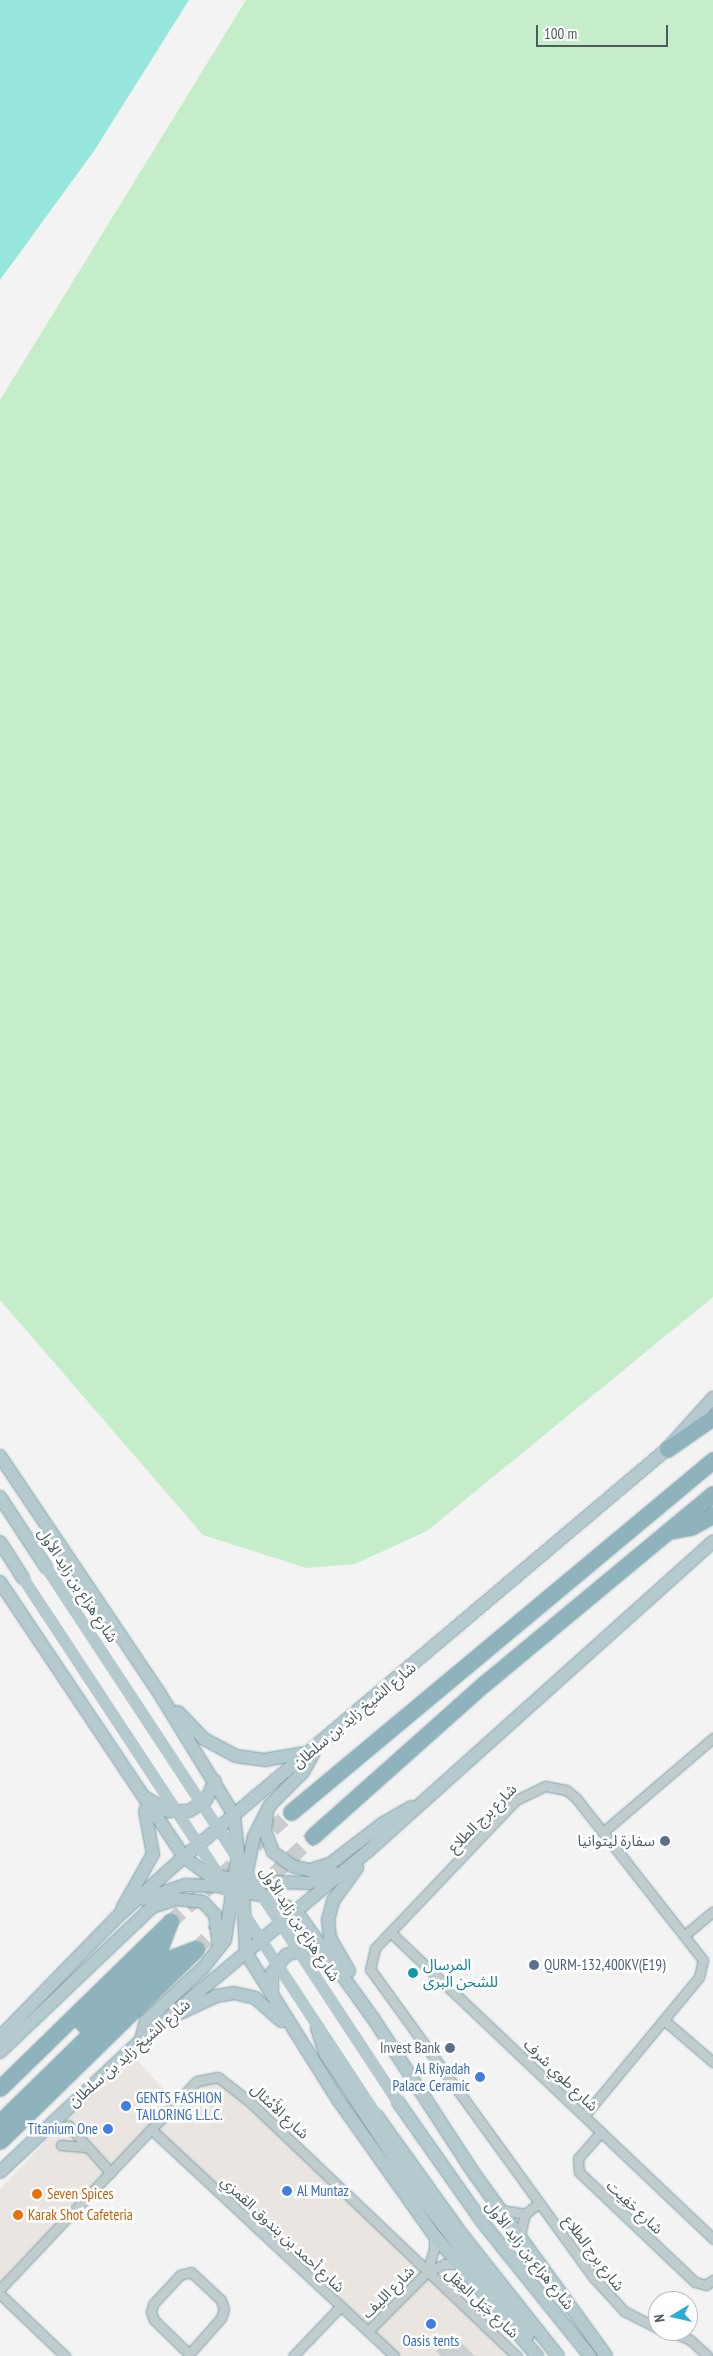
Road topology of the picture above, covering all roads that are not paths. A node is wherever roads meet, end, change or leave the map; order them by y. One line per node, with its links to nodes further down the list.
1 (713, 1398): 3 (main road, شارع الشيخ زايد بن سلطان)
2 (713, 1417): 3 (highway)
3 (667, 1449): 16 (main road, شارع الشيخ زايد بن سلطان)
4 (713, 1450): 6 (highway)
5 (0, 1456): 14 (main road)
6 (708, 1464): 21 (highway)
7 (713, 1494): 10 (highway)
8 (0, 1497): 80 (main road, شارع هزاع بن زايد الأول, bridge)
9 (713, 1515): 10 (highway)
10 (668, 1531): 24 (highway)
11 (0, 1542): 48 (main road, bridge)
12 (713, 1542): 19 (main road, شارع الشيخ زايد بن سلطان)
13 (0, 1582): 18 (main road)
14 (158, 1691): 16 (main road); 17 (main road)
15 (713, 1738): 23 (street)
16 (313, 1751): 20 (main road); 22 (main road, شارع الشيخ زايد بن سلطان)
17 (215, 1781): 18 (main road); 22 (main road)
18 (138, 1792): 26 (main road); 30 (main road)
19 (422, 1804): 20 (main road); 25 (main road, شارع الشيخ زايد بن سلطان)
20 (270, 1805): 27 (main road)
21 (292, 1812)
22 (234, 1815): 26 (main road, شارع الشيخ زايد بن سلطان); 27 (main road)
23 (603, 1832): 31 (street, شارع برج الطلاع); 32 (street, شارع برج الطلاع)
24 (313, 1836)
25 (367, 1852): 27 (main road); 29 (main road, شارع الشيخ زايد بن سلطان); 38 (main road)
26 (184, 1857): 27 (main road); 30 (main road, شارع الشيخ زايد بن سلطان)
27 (239, 1885): 29 (main road); 30 (main road); 33 (main road); 34 (main road)
28 (713, 1911): 32 (street)
29 (296, 1912): 34 (main road, شارع الشيخ زايد بن سلطان); 35 (main road)
30 (117, 1917): 40 (main road, شارع الشيخ زايد بن سلطان)
31 (390, 1932): 47 (street, شارع طوي شرف); 58 (street, شارع برج الطلاع)
32 (686, 1934): 39 (street, شارع برج الطلاع)
33 (219, 1950): 41 (main road); 43 (main road)
34 (246, 1953): 36 (main road); 37 (main road, شارع الشيخ زايد بن سلطان)
35 (330, 1956): 36 (main road); 38 (main road)
36 (272, 1996): 42 (main road)
37 (170, 2016): 41 (main road, شارع الشيخ زايد بن سلطان); 42 (main road)
38 (373, 2018): 59 (main road)
39 (664, 2020): 44 (street); 47 (street, شارع برج الطلاع)
40 (0, 2037)
41 (141, 2040): 56 (main road, شارع الشيخ زايد بن سلطان)
42 (301, 2041): 61 (main road)
43 (0, 2052)
44 (713, 2062)
45 (0, 2088): 46 (highway)
46 (0, 2109)
47 (584, 2116): 52 (street, شارع طوي شرف)
48 (373, 2119): 74 (main road); 79 (main road)
49 (0, 2122): 53 (highway, شارع الشيخ زايد بن سلطان)
50 (68, 2125): 55 (street)
51 (153, 2131): 57 (street, شارع الأَمْثال); 65 (street, شارع الأَمْثال); 69 (street, شارع أحمد بن بندوق القمزي)
52 (601, 2132): 63 (street, شارع طوي شرف); 66 (street, شارع حَفِيت)
53 (0, 2141)
54 (61, 2145): 55 (street)
55 (85, 2147): 57 (street)
56 (0, 2172)
57 (111, 2173): 67 (street, شارع الأَمْثال)
58 (539, 2203): 60 (street); 70 (street, شارع برج الطلاع)
59 (500, 2210): 60 (street); 62 (main road)
60 (525, 2214): 62 (street)
61 (434, 2234): 64 (main road); 65 (street, شارع الليف)
62 (520, 2235): 81 (main road)
63 (713, 2239)
64 (456, 2264): 65 (street, شارع الليف); 74 (main road)
65 (427, 2272): 71 (street, شارع الليف); 78 (street, شارع جَبَل العِقِل)
66 (713, 2280)
67 (0, 2289)
68 (0, 2294): 75 (street)
69 (341, 2306): 71 (street, شارع أحمد بن بندوق القمزي); 76 (street)
70 (648, 2324)
71 (368, 2331): 77 (street, شارع أحمد بن بندوق القمزي)
72 (689, 2341): 82 (street)
73 (190, 2355): 73 (street)
74 (536, 2355)
75 (65, 2356)
76 (293, 2356)
77 (394, 2356)
78 (517, 2356)
79 (558, 2356)
80 (590, 2356)
81 (606, 2356)
82 (708, 2356)

